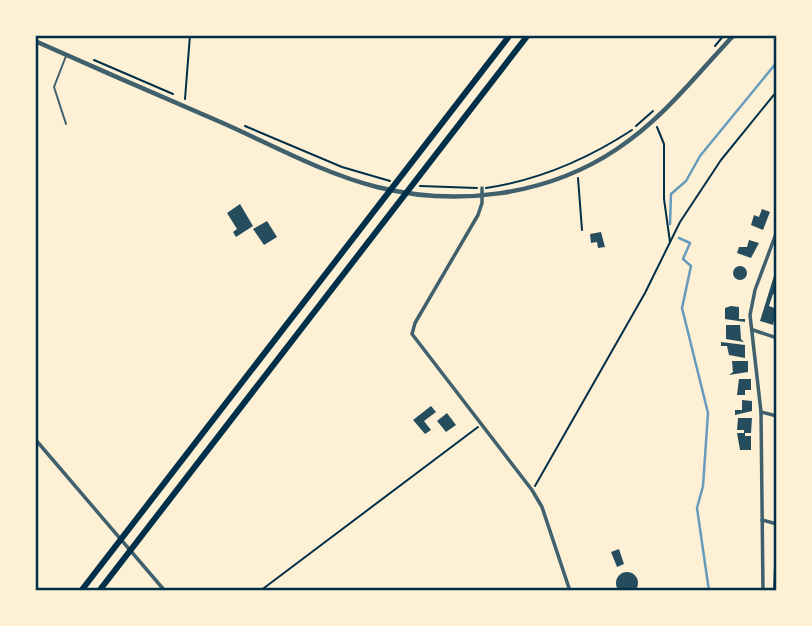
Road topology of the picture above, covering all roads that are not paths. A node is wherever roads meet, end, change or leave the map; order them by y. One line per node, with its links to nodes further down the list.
1 (510, 35): 17 (highway)
2 (528, 35): 18 (highway)
3 (734, 35): 8 (street)
4 (35, 41): 5 (street)
5 (66, 55): 6 (lane); 8 (street)
6 (66, 124)
7 (482, 188): 8 (street)
8 (482, 195): 20 (street)
9 (777, 231): 10 (street)
10 (753, 330): 11 (street); 12 (street)
11 (777, 338)
12 (761, 412): 13 (street); 15 (street)
13 (777, 416)
14 (35, 439): 19 (street)
15 (762, 520): 16 (street); 21 (street)
16 (777, 524)
17 (81, 591)
18 (99, 591)
19 (165, 591)
20 (570, 591)
21 (763, 591)

